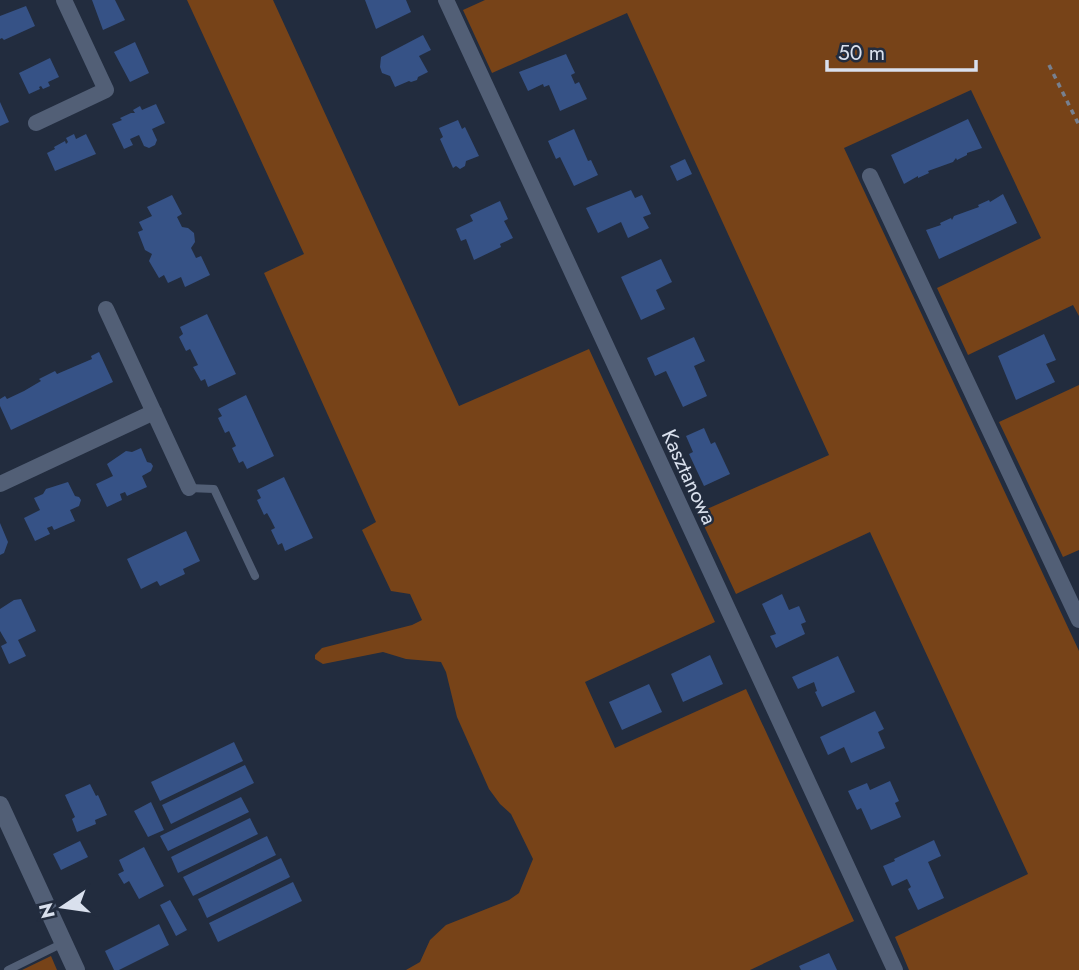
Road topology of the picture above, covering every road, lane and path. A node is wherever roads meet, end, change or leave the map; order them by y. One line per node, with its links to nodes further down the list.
1 (64, 0): 4 (street)
2 (446, 0): 17 (street, Kasztanowa)
3 (1049, 65): 5 (path)
4 (36, 123)
5 (1079, 125)
6 (870, 176): 12 (street)
7 (106, 309): 8 (street)
8 (154, 412): 9 (street); 10 (street)
9 (0, 484)
10 (189, 488): 11 (lane)
11 (255, 576)
12 (1079, 620)
13 (0, 805): 14 (street)
14 (63, 943): 15 (lane); 16 (street)
15 (8, 970)
16 (76, 970)
17 (895, 970)

